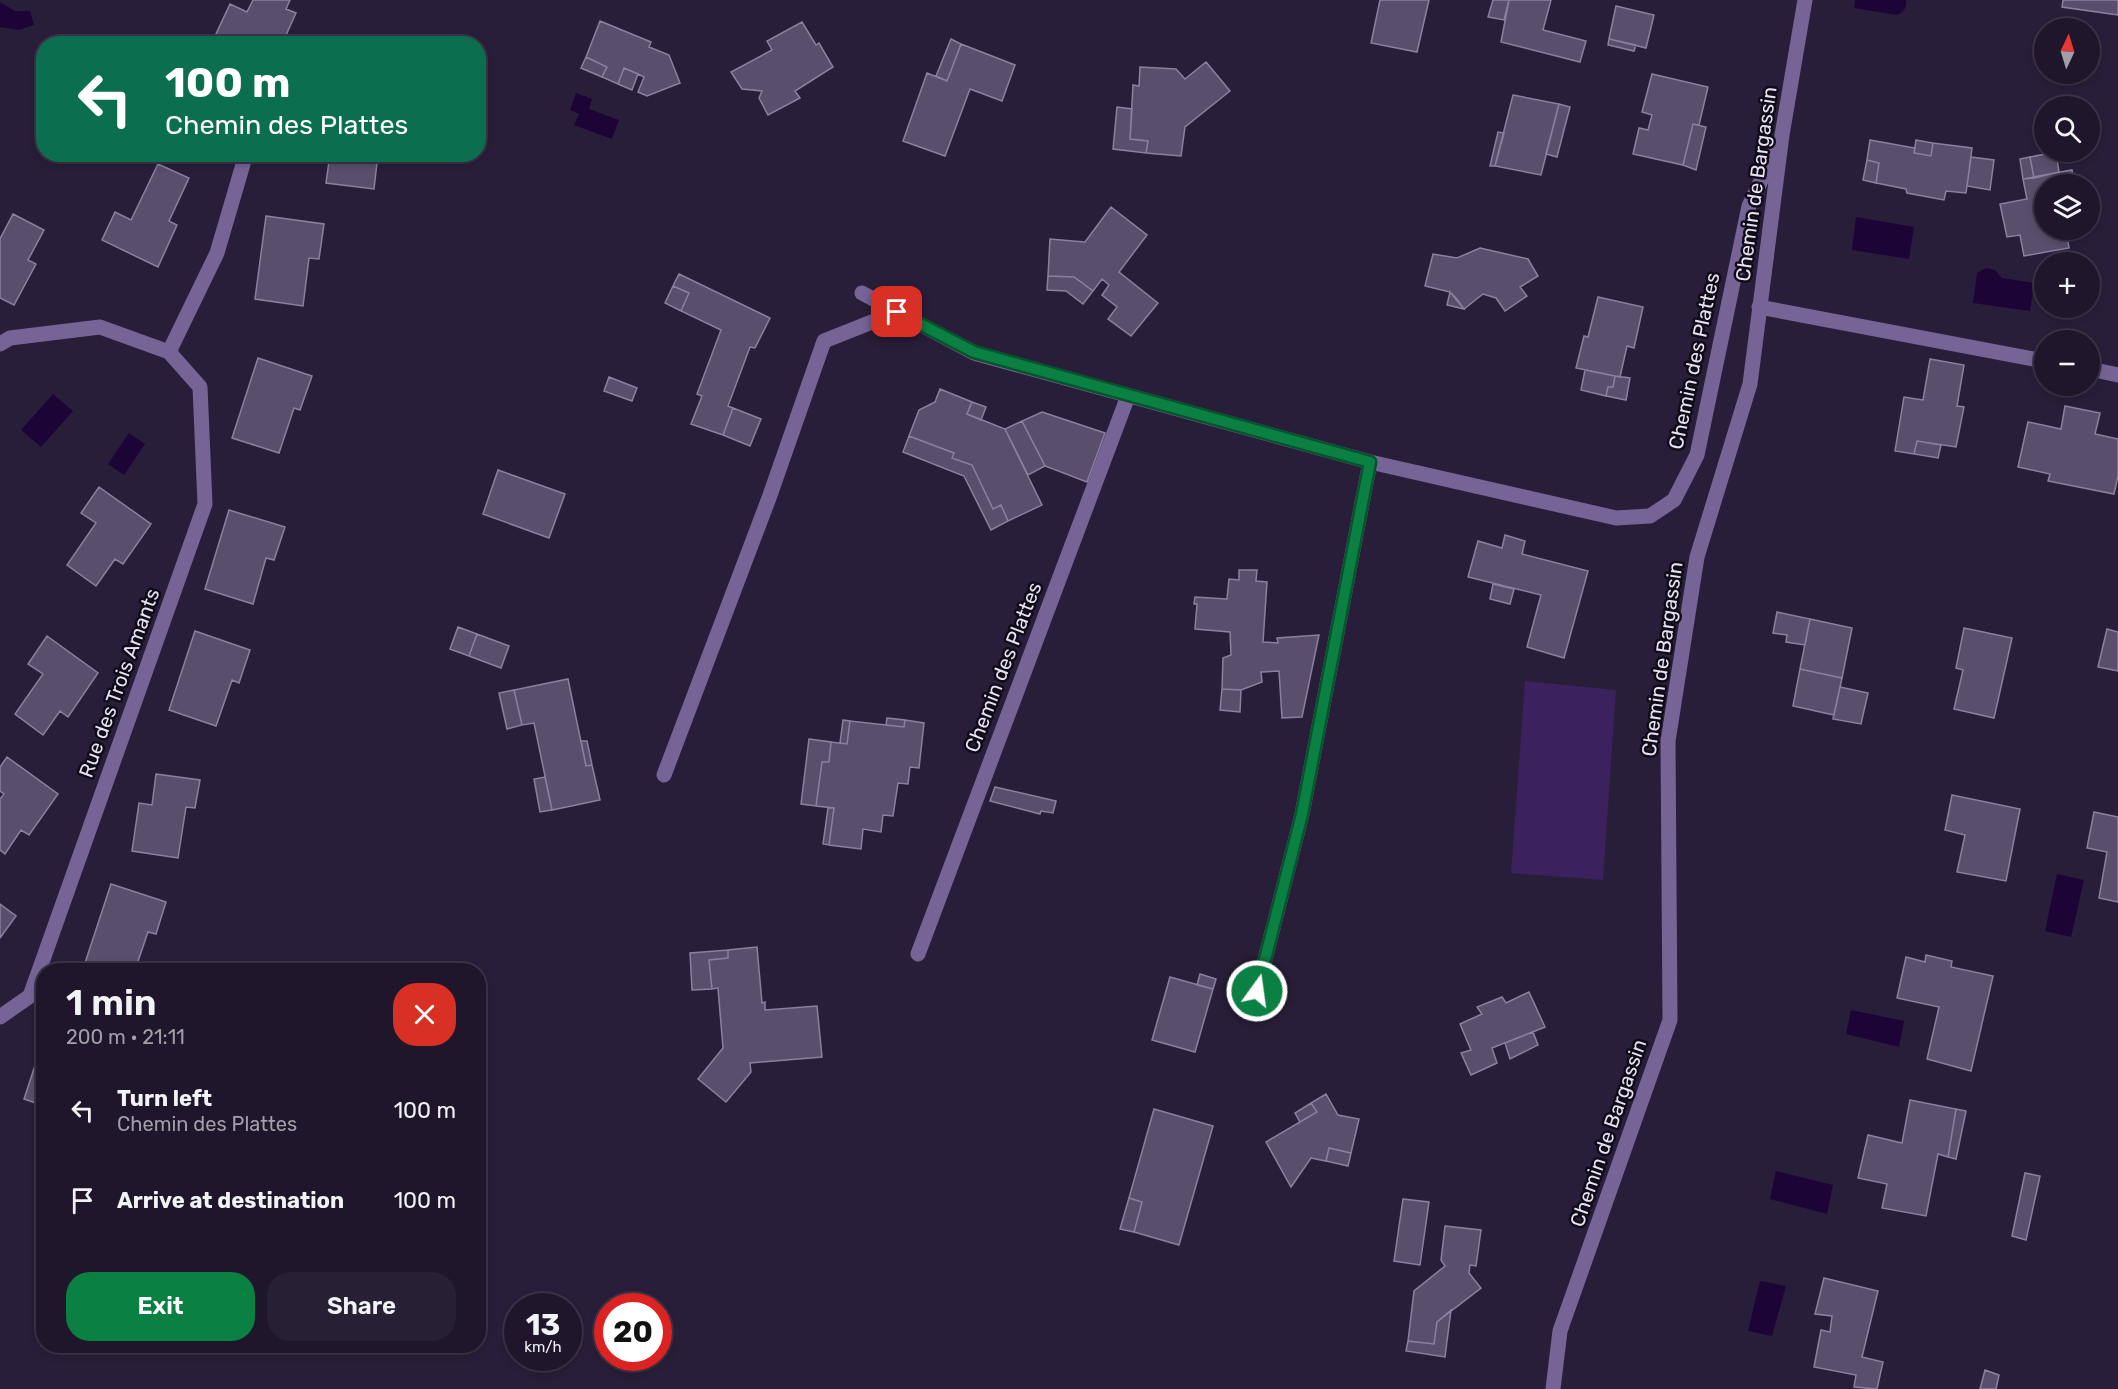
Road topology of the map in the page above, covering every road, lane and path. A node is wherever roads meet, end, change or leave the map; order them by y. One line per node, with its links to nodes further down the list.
1 (1805, 0): 2 (street, Chemin de Bargassin)
2 (1782, 135): 5 (street, Chemin de Bargassin); 13 (street, Chemin des Plattes)
3 (244, 162): 8 (street)
4 (862, 294): 6 (street, Chemin des Plattes)
5 (1759, 307): 9 (street); 20 (street, Chemin de Bargassin)
6 (897, 312): 12 (street, Chemin des Plattes); 14 (street)
7 (0, 344): 8 (street, Rue des Trois Amants)
8 (170, 352): 16 (street, Rue des Trois Amants)
9 (2034, 359)
10 (2100, 371): 11 (street)
11 (2118, 375)
12 (1128, 396): 13 (street, Chemin des Plattes); 15 (street, Chemin des Plattes)
13 (1370, 462): 18 (street)
14 (664, 775)
15 (918, 954)
16 (42, 963)
17 (36, 979): 19 (street, Rue des Trois Amants)
18 (1257, 991)
19 (0, 1017)
20 (1553, 1389)

